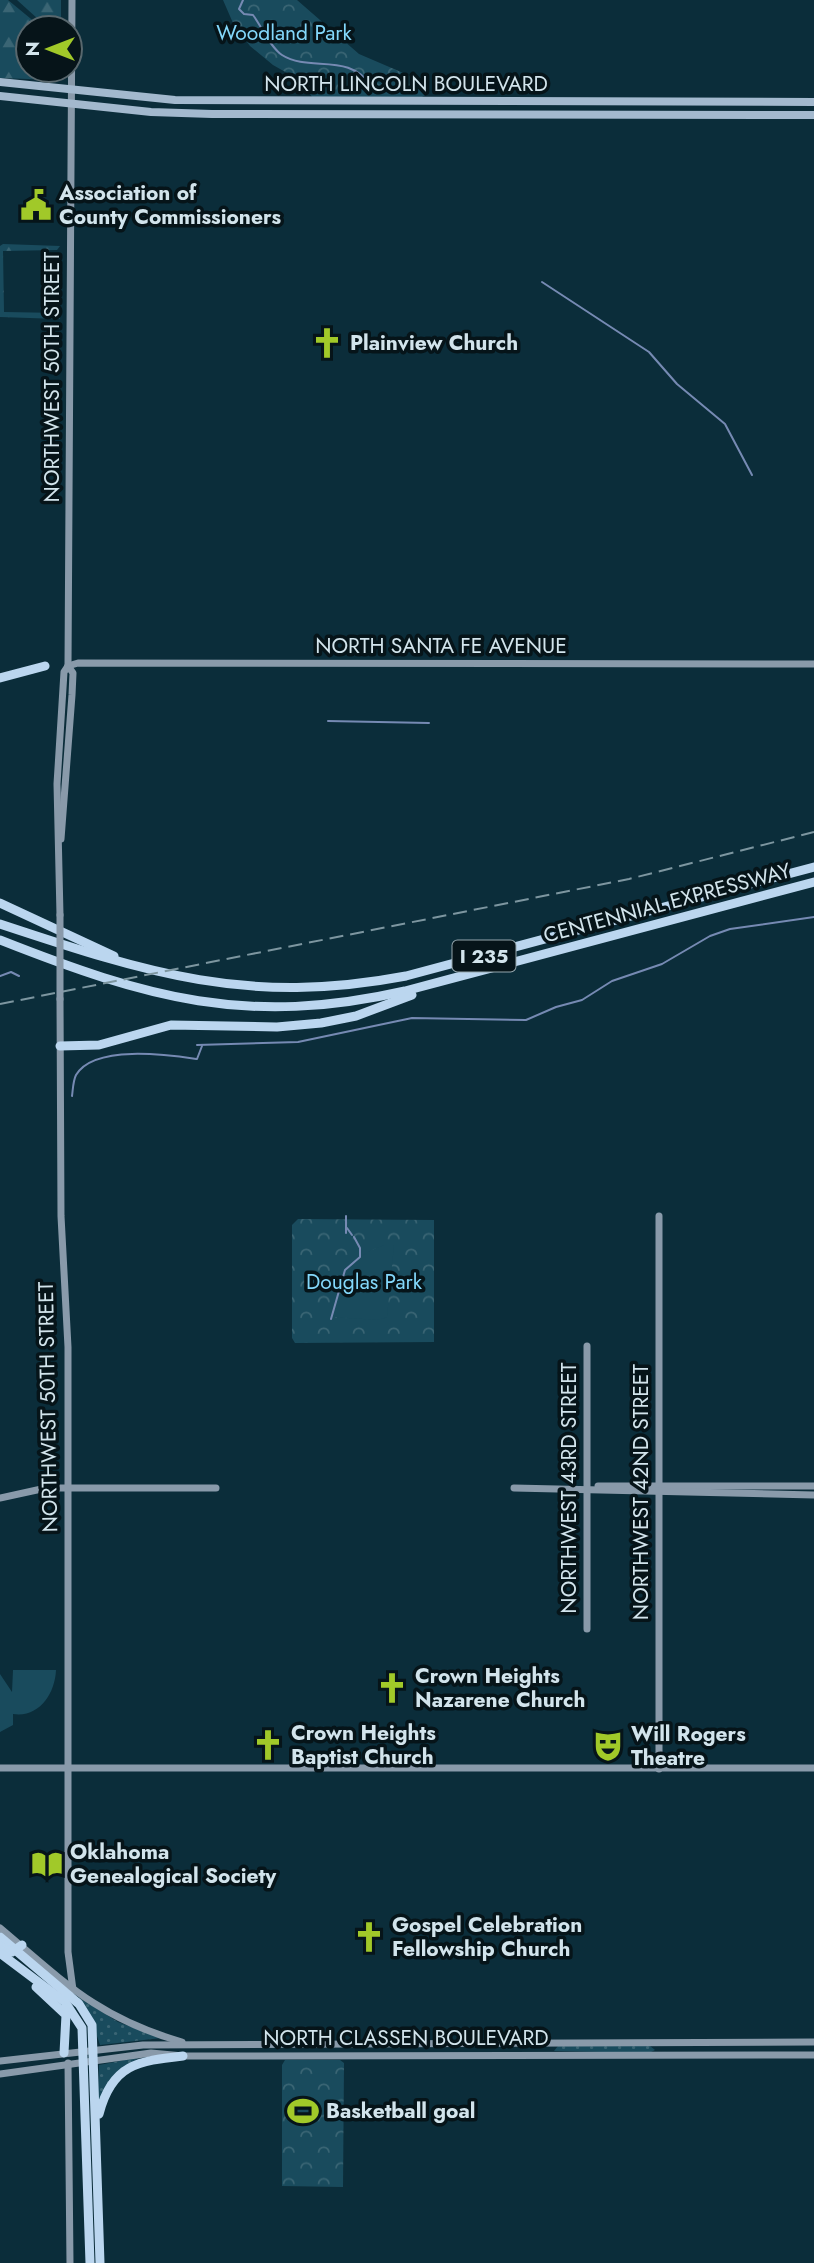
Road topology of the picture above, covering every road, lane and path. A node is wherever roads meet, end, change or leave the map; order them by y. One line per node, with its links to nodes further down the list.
1 (72, 0): 3 (main road, NORTHWEST 50TH STREET)
2 (0, 82): 3 (main road, NORTH LINCOLN BOULEVARD)
3 (71, 88): 5 (main road, NORTHWEST 50TH STREET); 6 (main road, NORTH LINCOLN BOULEVARD)
4 (0, 96): 5 (main road, NORTH LINCOLN BOULEVARD)
5 (71, 101): 9 (main road, NORTH LINCOLN BOULEVARD); 14 (main road, NORTHWEST 50TH STREET)
6 (430, 102): 7 (main road, NORTH LINCOLN BOULEVARD); 9 (main road)
7 (695, 102): 8 (main road, NORTH LINCOLN BOULEVARD); 10 (main road)
8 (814, 102)
9 (430, 115): 10 (main road, NORTH LINCOLN BOULEVARD)
10 (695, 115): 11 (main road, NORTH LINCOLN BOULEVARD)
11 (814, 115)
12 (814, 664): 14 (main road, NORTH SANTA FE AVENUE)
13 (45, 666): 15 (highway)
14 (68, 666): 23 (main road, NORTHWEST 50TH STREET, bridge)
15 (0, 678)
16 (814, 867): 21 (highway, CENTENNIAL EXPRESSWAY / I 235)
17 (814, 882): 22 (highway, CENTENNIAL EXPRESSWAY / I 235)
18 (2, 904): 21 (highway)
19 (0, 924): 21 (highway, CENTENNIAL EXPRESSWAY / I 235)
20 (0, 941): 22 (highway, CENTENNIAL EXPRESSWAY / I 235)
21 (148, 970)
22 (466, 975): 23 (highway)
23 (60, 1042): 28 (main road, NORTHWEST 50TH STREET)
24 (659, 1216): 26 (main road, NORTHWEST 42ND STREET)
25 (587, 1346): 31 (main road, NORTHWEST 43RD STREET)
26 (658, 1484): 27 (main road); 31 (main road); 32 (main road, NORTHWEST 42ND STREET)
27 (814, 1486)
28 (68, 1488): 29 (main road); 34 (main road); 37 (main road, NORTHWEST 50TH STREET)
29 (216, 1488)
30 (514, 1488): 31 (main road)
31 (587, 1488): 32 (main road); 35 (main road, NORTHWEST 43RD STREET)
32 (658, 1493): 33 (main road); 39 (main road, NORTHWEST 42ND STREET)
33 (814, 1495)
34 (0, 1498)
35 (587, 1629)
36 (0, 1768): 37 (main road)
37 (68, 1768): 39 (main road); 46 (main road, NORTHWEST 50TH STREET)
38 (814, 1768): 39 (main road)
39 (659, 1769)
40 (0, 1928): 42 (main road)
41 (0, 1937): 44 (highway)
42 (13, 1939): 44 (highway)
43 (0, 1946): 44 (highway)
44 (19, 1948): 47 (main road); 48 (highway); 50 (highway)
45 (0, 1956): 48 (highway); 53 (highway)
46 (69, 1966): 47 (main road); 49 (main road, NORTHWEST 50TH STREET)
47 (55, 1975): 49 (main road)
48 (31, 1976): 55 (highway)
49 (73, 1990): 50 (highway); 52 (main road)
50 (79, 2004): 55 (highway)
51 (814, 2042): 52 (main road, NORTH CLASSEN BOULEVARD)
52 (189, 2044): 55 (main road, NORTH CLASSEN BOULEVARD)
53 (64, 2053): 55 (main road, NORTH CLASSEN BOULEVARD); 57 (main road, NORTH CLASSEN BOULEVARD)
54 (814, 2055): 56 (main road, NORTH CLASSEN BOULEVARD)
55 (89, 2056): 56 (main road, NORTH CLASSEN BOULEVARD); 58 (main road, NORTH CLASSEN BOULEVARD); 60 (highway); 62 (highway)
56 (183, 2056): 60 (highway)
57 (0, 2061)
58 (68, 2063): 59 (main road, NORTH CLASSEN BOULEVARD); 61 (main road)
59 (0, 2074)
60 (97, 2122): 63 (highway)
61 (70, 2263)
62 (90, 2263)
63 (100, 2263)

